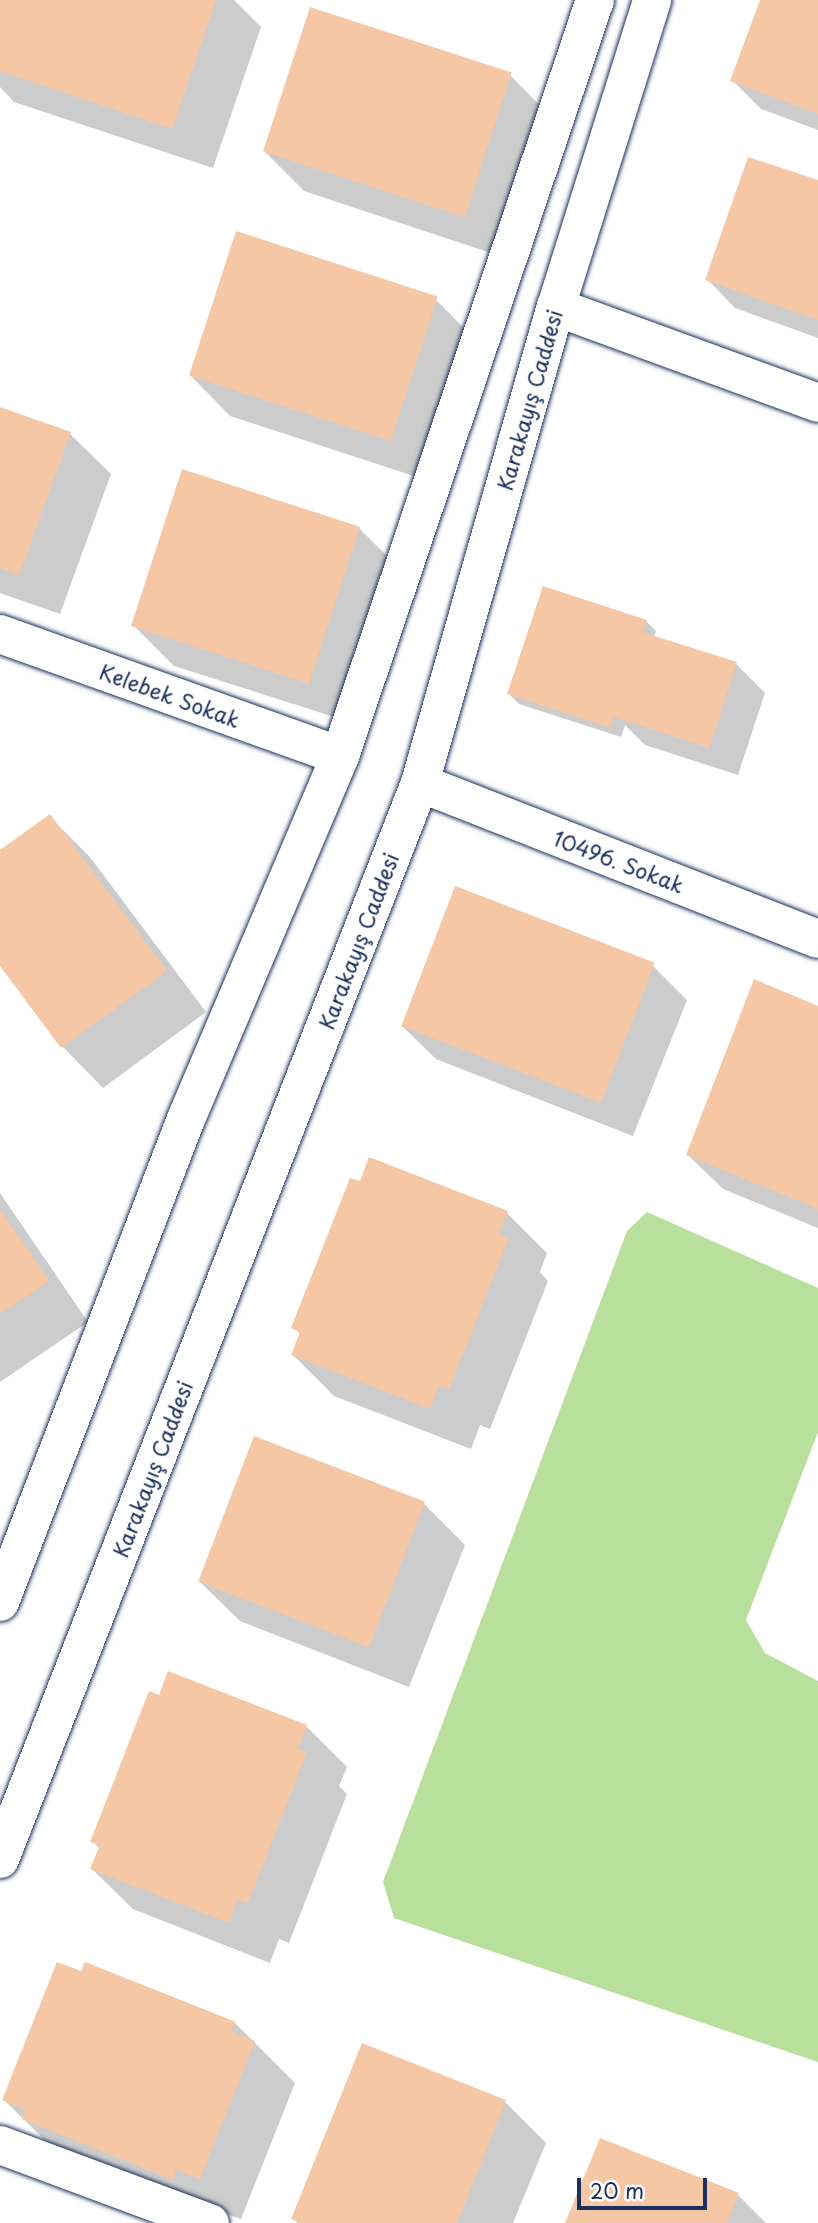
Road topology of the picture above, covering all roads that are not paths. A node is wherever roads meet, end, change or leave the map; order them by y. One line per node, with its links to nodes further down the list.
1 (595, 0): 6 (main road)
2 (652, 0): 3 (main road, Karakayış Caddesi)
3 (556, 307): 4 (main road); 7 (main road, Karakayış Caddesi)
4 (818, 403)
5 (0, 634): 6 (main road, Kelebek Sokak)
6 (340, 757): 9 (main road)
7 (420, 783): 8 (main road, 10496. Sokak); 10 (main road, Karakayış Caddesi)
8 (818, 939)
9 (0, 1601)
10 (0, 1859)
11 (0, 2145): 12 (main road)
12 (210, 2223)

